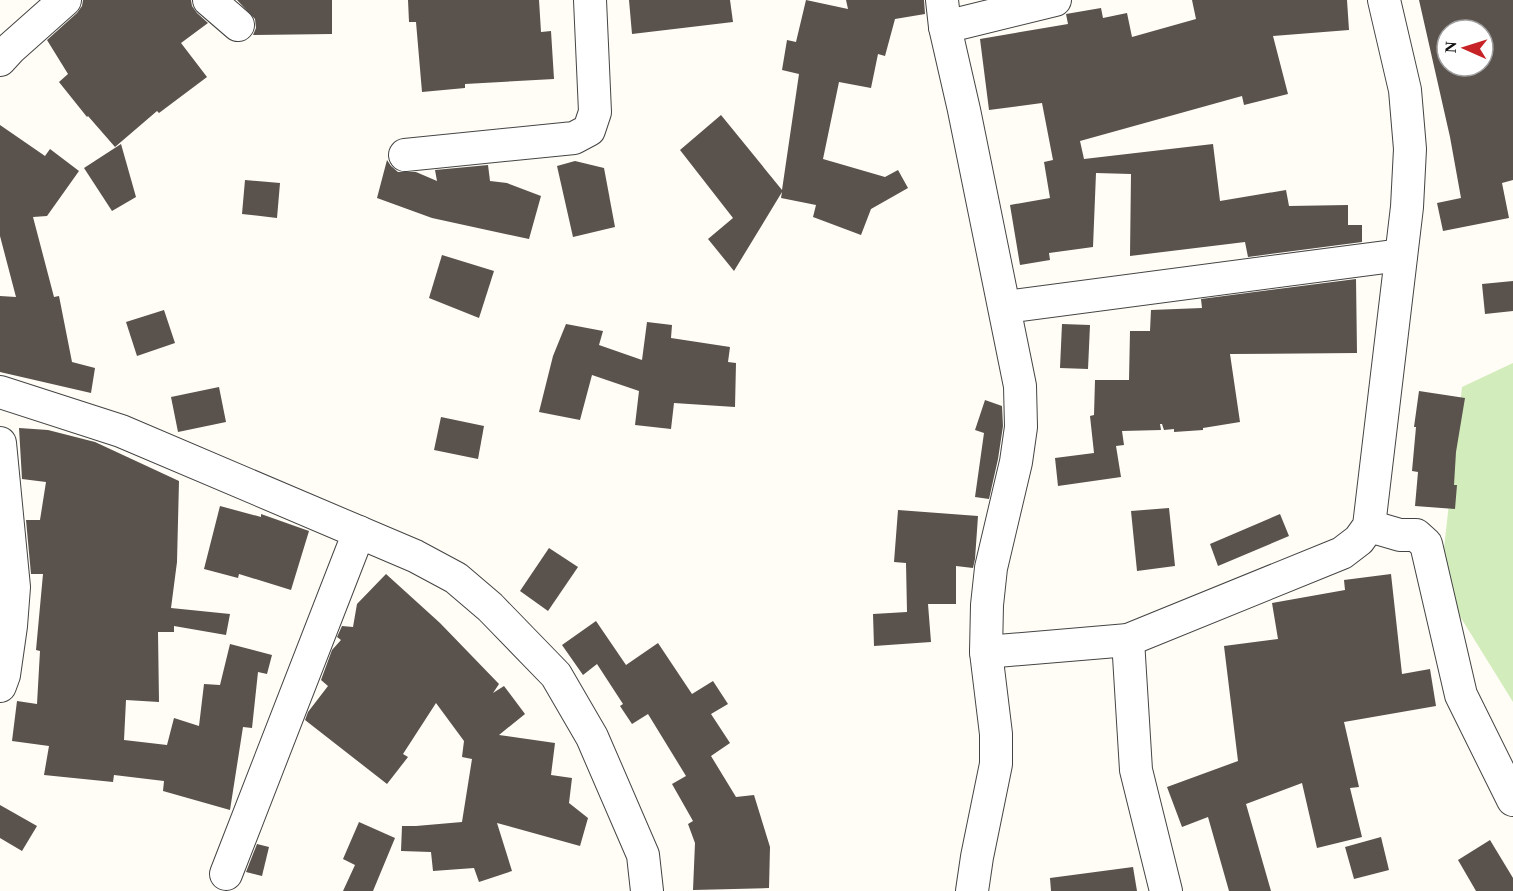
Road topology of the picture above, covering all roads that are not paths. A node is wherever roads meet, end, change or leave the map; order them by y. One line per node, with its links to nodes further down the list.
1 (65, 0): 8 (street)
2 (208, 0): 7 (street)
3 (590, 0): 9 (street)
4 (1055, 0): 6 (street)
5 (1384, 0): 10 (street)
6 (943, 14): 11 (street)
7 (238, 25)
8 (0, 60)
9 (405, 154)
10 (1401, 255): 11 (street); 14 (street)
11 (1005, 307): 17 (street)
12 (0, 392): 15 (street)
13 (0, 443): 18 (street)
14 (1369, 526): 16 (street); 19 (street)
15 (359, 532): 20 (street); 21 (street)
16 (1128, 640): 17 (street); 23 (street)
17 (986, 652): 22 (street)
18 (0, 686)
19 (1513, 800)
20 (226, 874)
21 (647, 891)
22 (972, 891)
23 (1166, 891)

